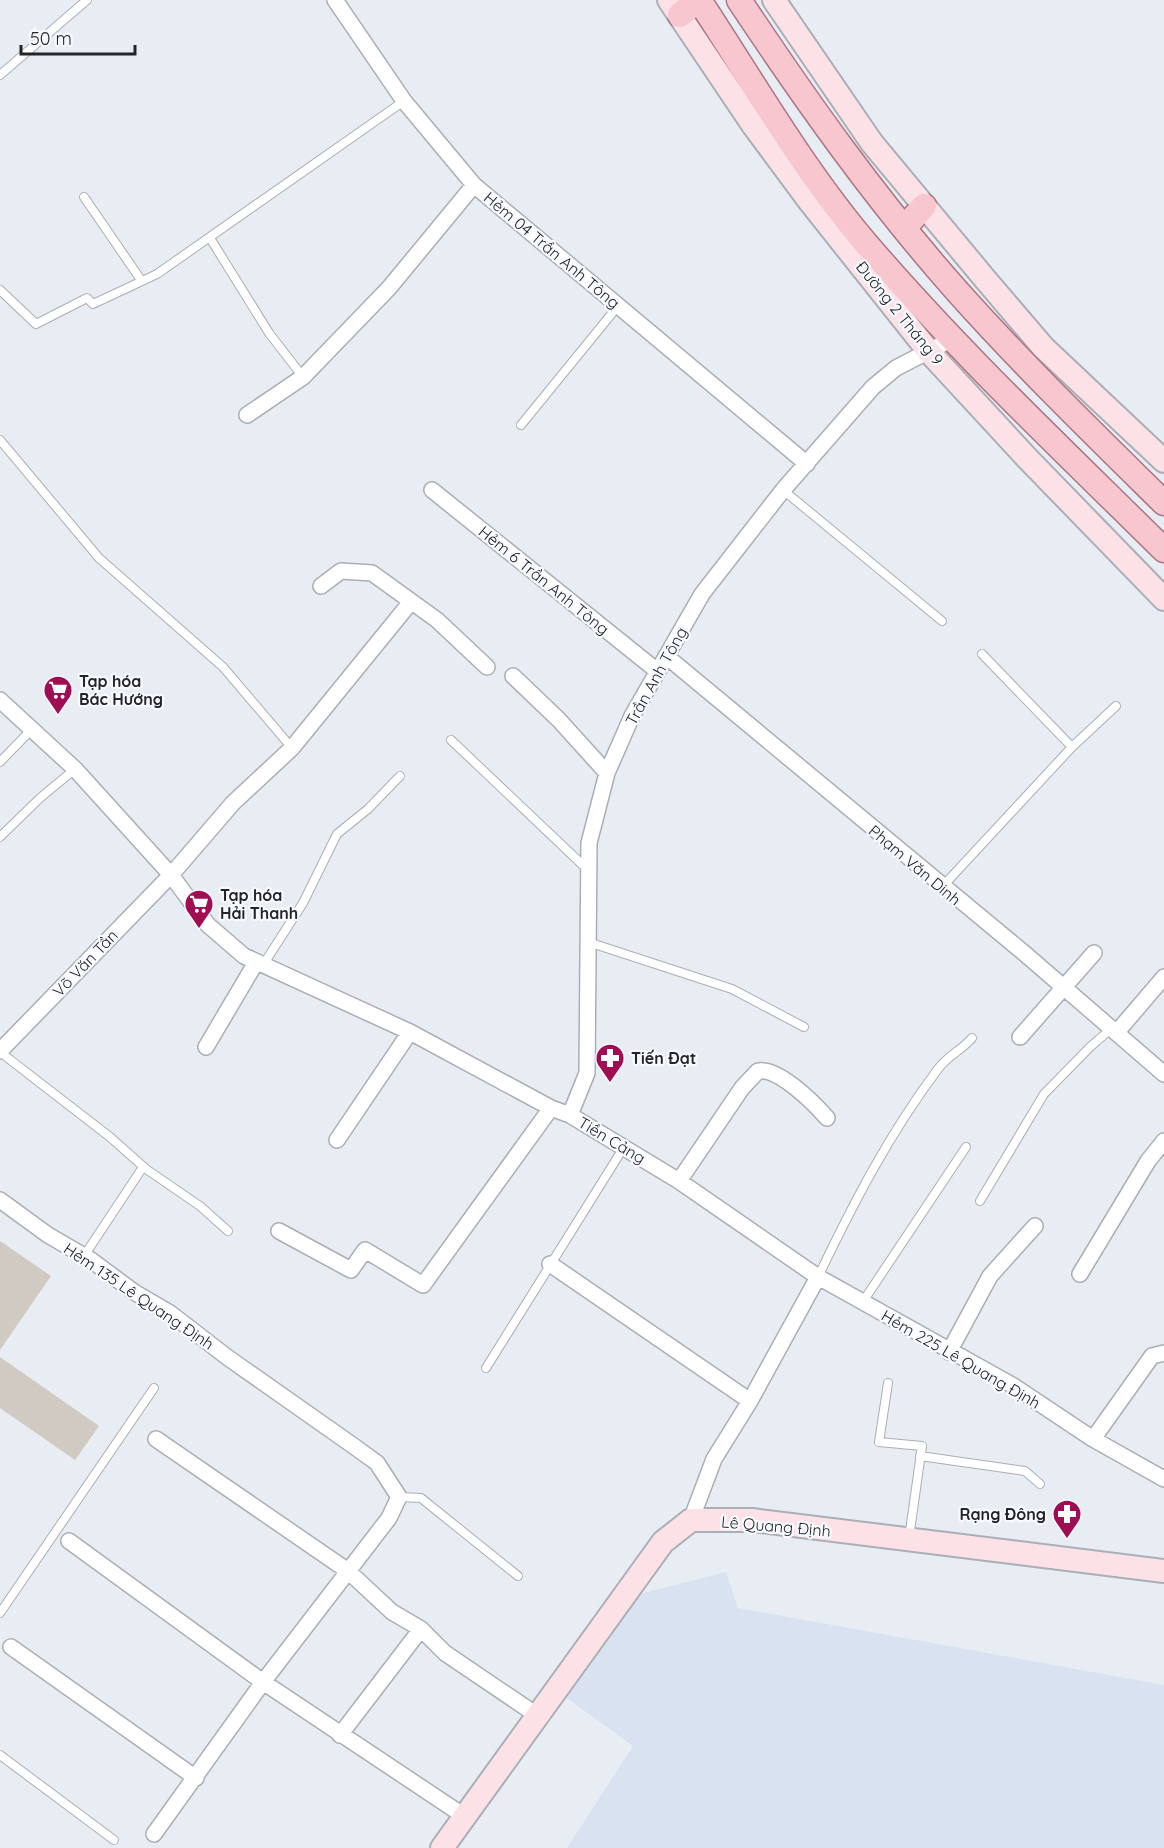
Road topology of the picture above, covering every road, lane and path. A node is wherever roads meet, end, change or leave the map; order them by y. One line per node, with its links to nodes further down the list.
1 (87, 0): 7 (lane)
2 (335, 0): 8 (street, Hẻm 04 Trần Anh Tông)
3 (699, 0): 6 (main road); 14 (main road, Đường 2 Tháng 9)
4 (739, 0): 12 (main road)
5 (774, 0): 11 (main road)
6 (674, 7): 14 (main road, Đường 2 Tháng 9)
7 (0, 75)
8 (404, 101): 9 (street, Hẻm 04 Trần Anh Tông); 13 (lane)
9 (474, 185): 17 (street, Hẻm 04 Trần Anh Tông); 20 (street)
10 (84, 197): 15 (lane)
11 (924, 206): 12 (main road); 24 (main road)
12 (905, 227): 28 (main road)
13 (210, 238): 15 (lane); 20 (lane)
14 (861, 252): 18 (main road, Đường 2 Tháng 9); 19 (main road, Đường 2 Tháng 9)
15 (141, 280): 16 (lane)
16 (0, 290)
17 (618, 306): 22 (lane); 25 (street, Hẻm 04 Trần Anh Tông)
18 (952, 339): 19 (street, Trần Anh Tông); 29 (main road, Đường 2 Tháng 9)
19 (930, 353): 25 (street, Trần Anh Tông); 31 (main road, Đường 2 Tháng 9)
20 (303, 377): 21 (street)
21 (247, 415)
22 (521, 425)
23 (0, 440): 44 (lane)
24 (1164, 461)
25 (807, 464): 27 (street, Trần Anh Tông)
26 (432, 490): 37 (street, Hẻm 6 Trần Anh Tông)
27 (783, 490): 33 (lane); 35 (street, Trần Anh Tông)
28 (1164, 503)
29 (1164, 550)
30 (321, 586): 32 (street)
31 (1164, 598)
32 (410, 603): 36 (street); 44 (street, Võ Văn Tần)
33 (942, 621)
34 (982, 654): 43 (lane)
35 (666, 656): 37 (street, Trần Anh Tông); 52 (street, Phạm Văn Dinh)
36 (487, 667)
37 (656, 670): 47 (street, Trần Anh Tông)
38 (513, 676): 47 (street)
39 (0, 700): 41 (street, Tiền Cảng)
40 (1116, 706): 43 (lane)
41 (32, 729): 45 (lane); 46 (street, Tiền Cảng)
42 (451, 740): 50 (lane)
43 (1072, 747): 52 (lane)
44 (292, 748): 51 (street, Võ Văn Tần)
45 (0, 762)
46 (75, 769): 49 (lane); 51 (street, Tiền Cảng)
47 (607, 773): 50 (street, Trần Anh Tông)
48 (400, 776): 55 (lane)
49 (0, 837)
50 (588, 870): 53 (street, Trần Anh Tông)
51 (171, 875): 55 (street, Tiền Cảng); 64 (street, Võ Văn Tần)
52 (942, 887): 57 (street, Phạm Văn Dinh)
53 (588, 942): 58 (lane); 67 (street, Trần Anh Tông)
54 (1094, 953): 57 (street)
55 (259, 965): 60 (street, Tiền Cảng); 63 (street)
56 (1164, 977): 59 (street)
57 (1064, 987): 59 (street, Phạm Văn Dinh); 61 (street)
58 (804, 1027)
59 (1114, 1030): 65 (street, Phạm Văn Dinh); 76 (lane)
60 (410, 1032): 66 (street, Tiền Cảng); 69 (street)
61 (1020, 1037)
62 (972, 1038): 83 (lane)
63 (206, 1047)
64 (0, 1052): 73 (lane)
65 (1164, 1074)
66 (551, 1108): 67 (street, Tiền Cảng); 79 (street)
67 (570, 1115): 72 (street, Tiền Cảng)
68 (827, 1118): 74 (street)
69 (337, 1140)
70 (1164, 1141): 82 (street)
71 (966, 1146): 84 (lane)
72 (624, 1147): 74 (street, Tiền Cảng); 81 (lane)
73 (143, 1167): 78 (lane); 80 (lane)
74 (679, 1181): 83 (street, Tiền Cảng)
75 (0, 1200): 80 (street, Hẻm 135 Lê Quang Định)
76 (980, 1202)
77 (1035, 1226): 85 (street)
78 (228, 1231)
79 (279, 1231)
80 (84, 1256): 96 (street, Hẻm 135 Lê Quang Định)
81 (550, 1264): 87 (lane); 90 (street)
82 (1080, 1274)
83 (818, 1277): 84 (street, Hẻm 225 Lê Quang Định); 90 (street)
84 (862, 1303): 85 (street, Hẻm 225 Lê Quang Định)
85 (949, 1352): 92 (street, Hẻm 225 Lê Quang Định)
86 (1164, 1353): 92 (street)
87 (486, 1368)
88 (888, 1383): 93 (lane)
89 (154, 1388): 103 (lane)
90 (750, 1401): 97 (street)
91 (156, 1439): 100 (street)
92 (1093, 1439): 94 (street, Hẻm 225 Lê Quang Định)
93 (920, 1456): 95 (lane); 98 (lane)
94 (1164, 1479)
95 (1040, 1484)
96 (399, 1497): 100 (street); 102 (lane)
97 (691, 1520): 98 (main road, Lê Quang Định); 107 (main road)
98 (909, 1540): 101 (main road, Lê Quang Định)
99 (69, 1541): 106 (street)
100 (348, 1570): 104 (street); 106 (street)
101 (1164, 1571)
102 (518, 1576)
103 (0, 1613)
104 (421, 1629): 107 (street); 108 (street)
105 (11, 1647): 110 (street)
106 (263, 1683): 108 (street); 110 (street)
107 (538, 1716): 111 (main road)
108 (340, 1735): 111 (street)
109 (0, 1755): 113 (lane)
110 (196, 1778): 112 (street)
111 (464, 1816): 114 (main road)
112 (154, 1834)
113 (114, 1840)
114 (442, 1848)

